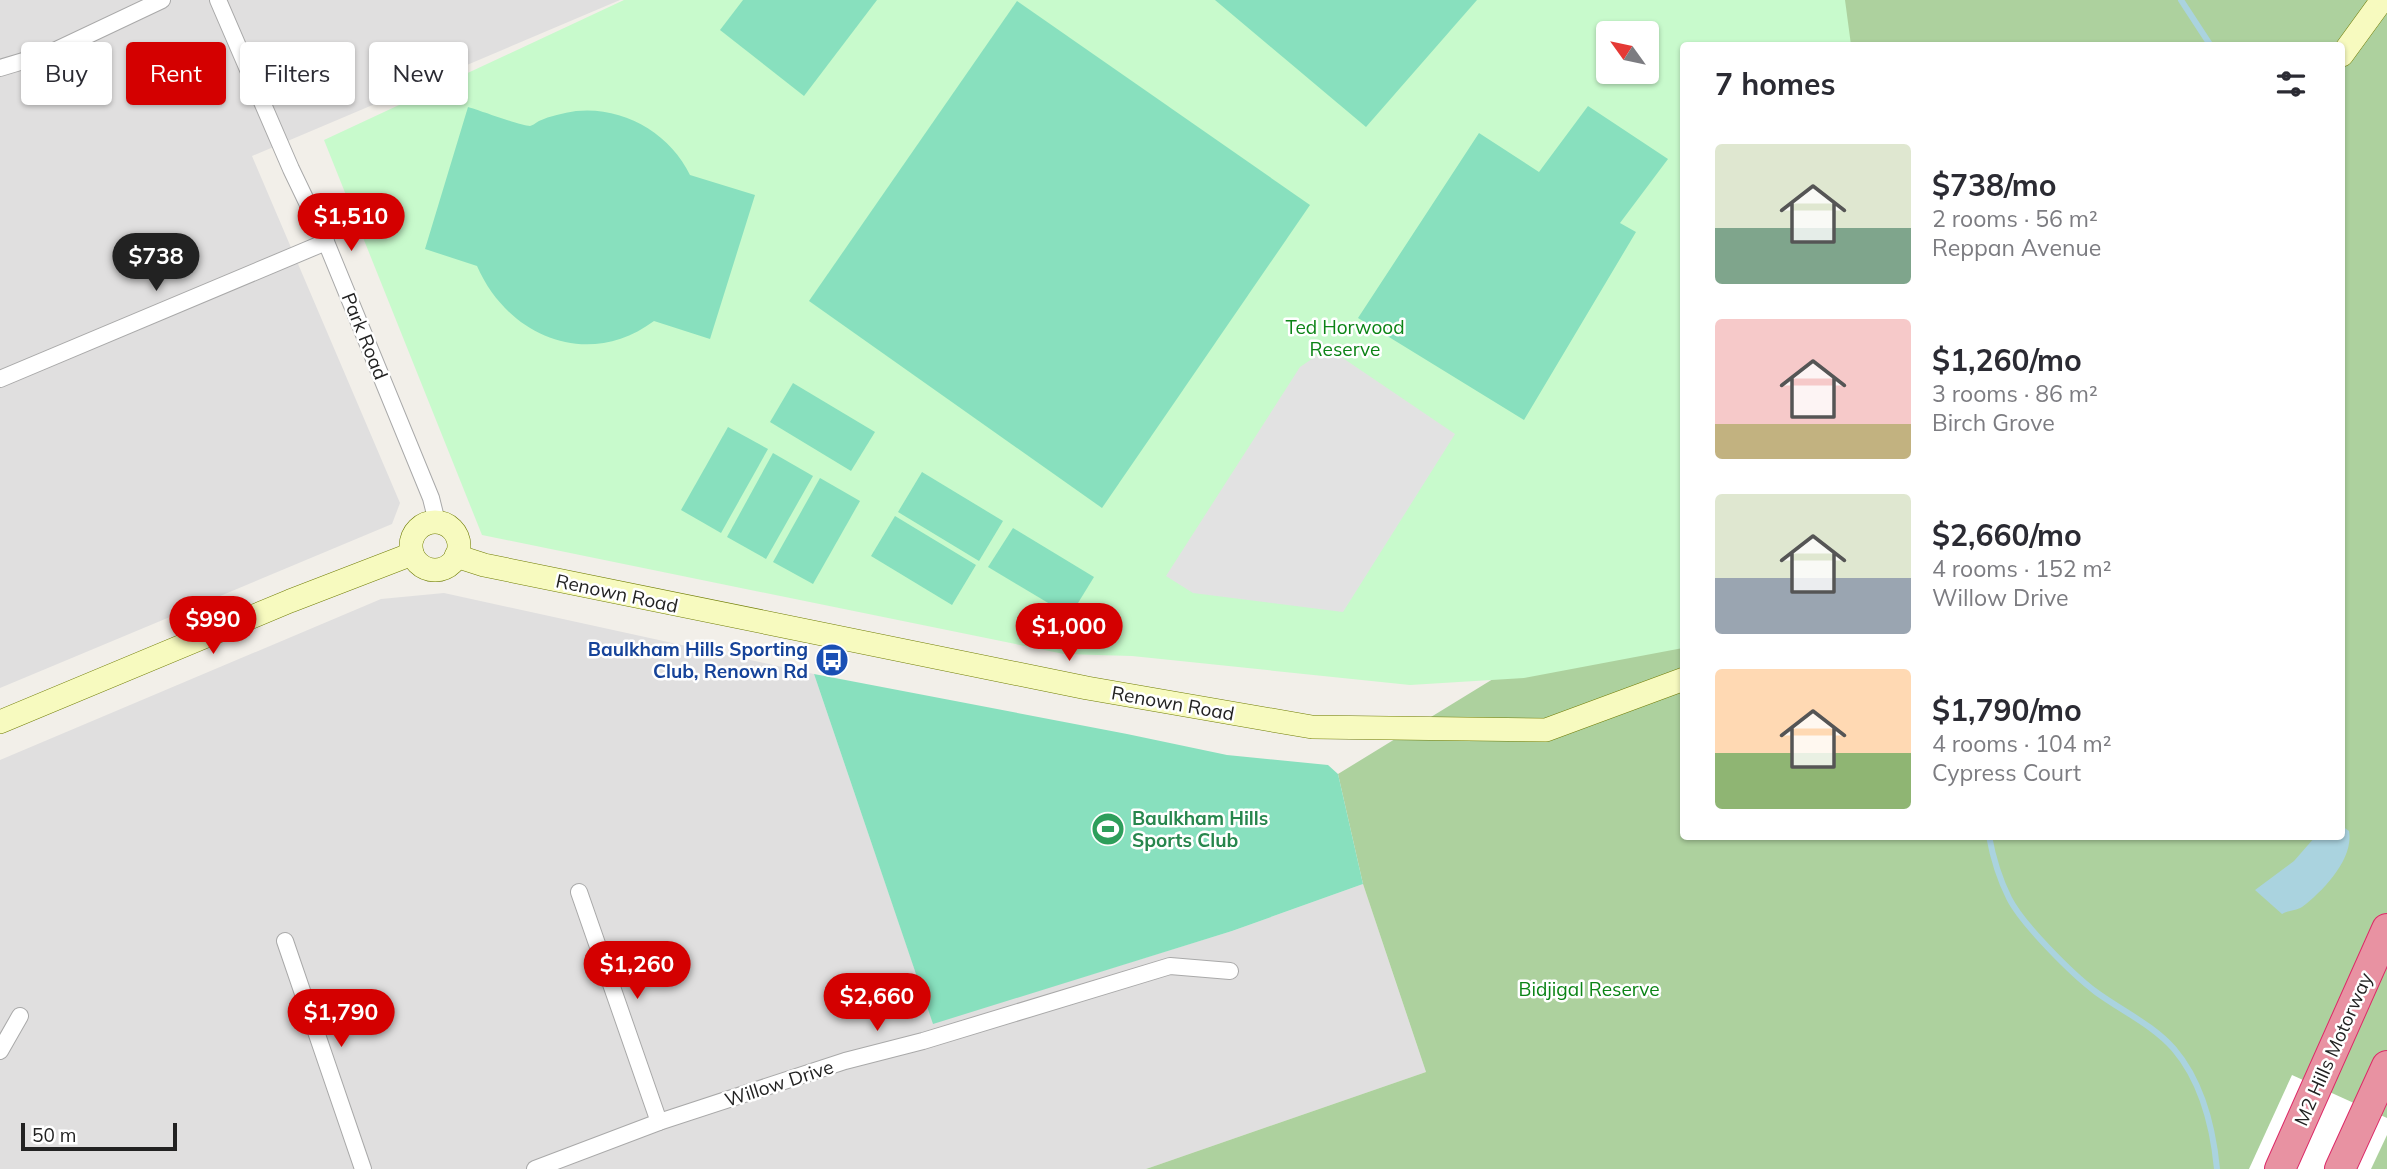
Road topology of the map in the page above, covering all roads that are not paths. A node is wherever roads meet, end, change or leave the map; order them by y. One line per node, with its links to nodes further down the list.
1 (162, 0): 5 (street)
2 (218, 0): 6 (street, Park Road)
3 (2382, 0): 4 (main road)
4 (2345, 51)
5 (0, 68)
6 (327, 242): 7 (street); 8 (street, Park Road)
7 (0, 379)
8 (437, 522): 9 (main road); 10 (main road)
9 (412, 554): 10 (main road); 12 (main road)
10 (457, 556): 11 (main road, Renown Road)
11 (1680, 680)
12 (0, 722)
13 (579, 892): 20 (street)
14 (2387, 929): 23 (highway, M2 Hills Motorway)
15 (285, 941): 21 (street)
16 (1230, 971): 20 (street, Willow Drive)
17 (20, 1016): 18 (street)
18 (0, 1051)
19 (2387, 1066): 24 (highway)
20 (659, 1122): 22 (street, Willow Drive)
21 (363, 1169)
22 (536, 1169)
23 (2280, 1169)
24 (2340, 1169)

